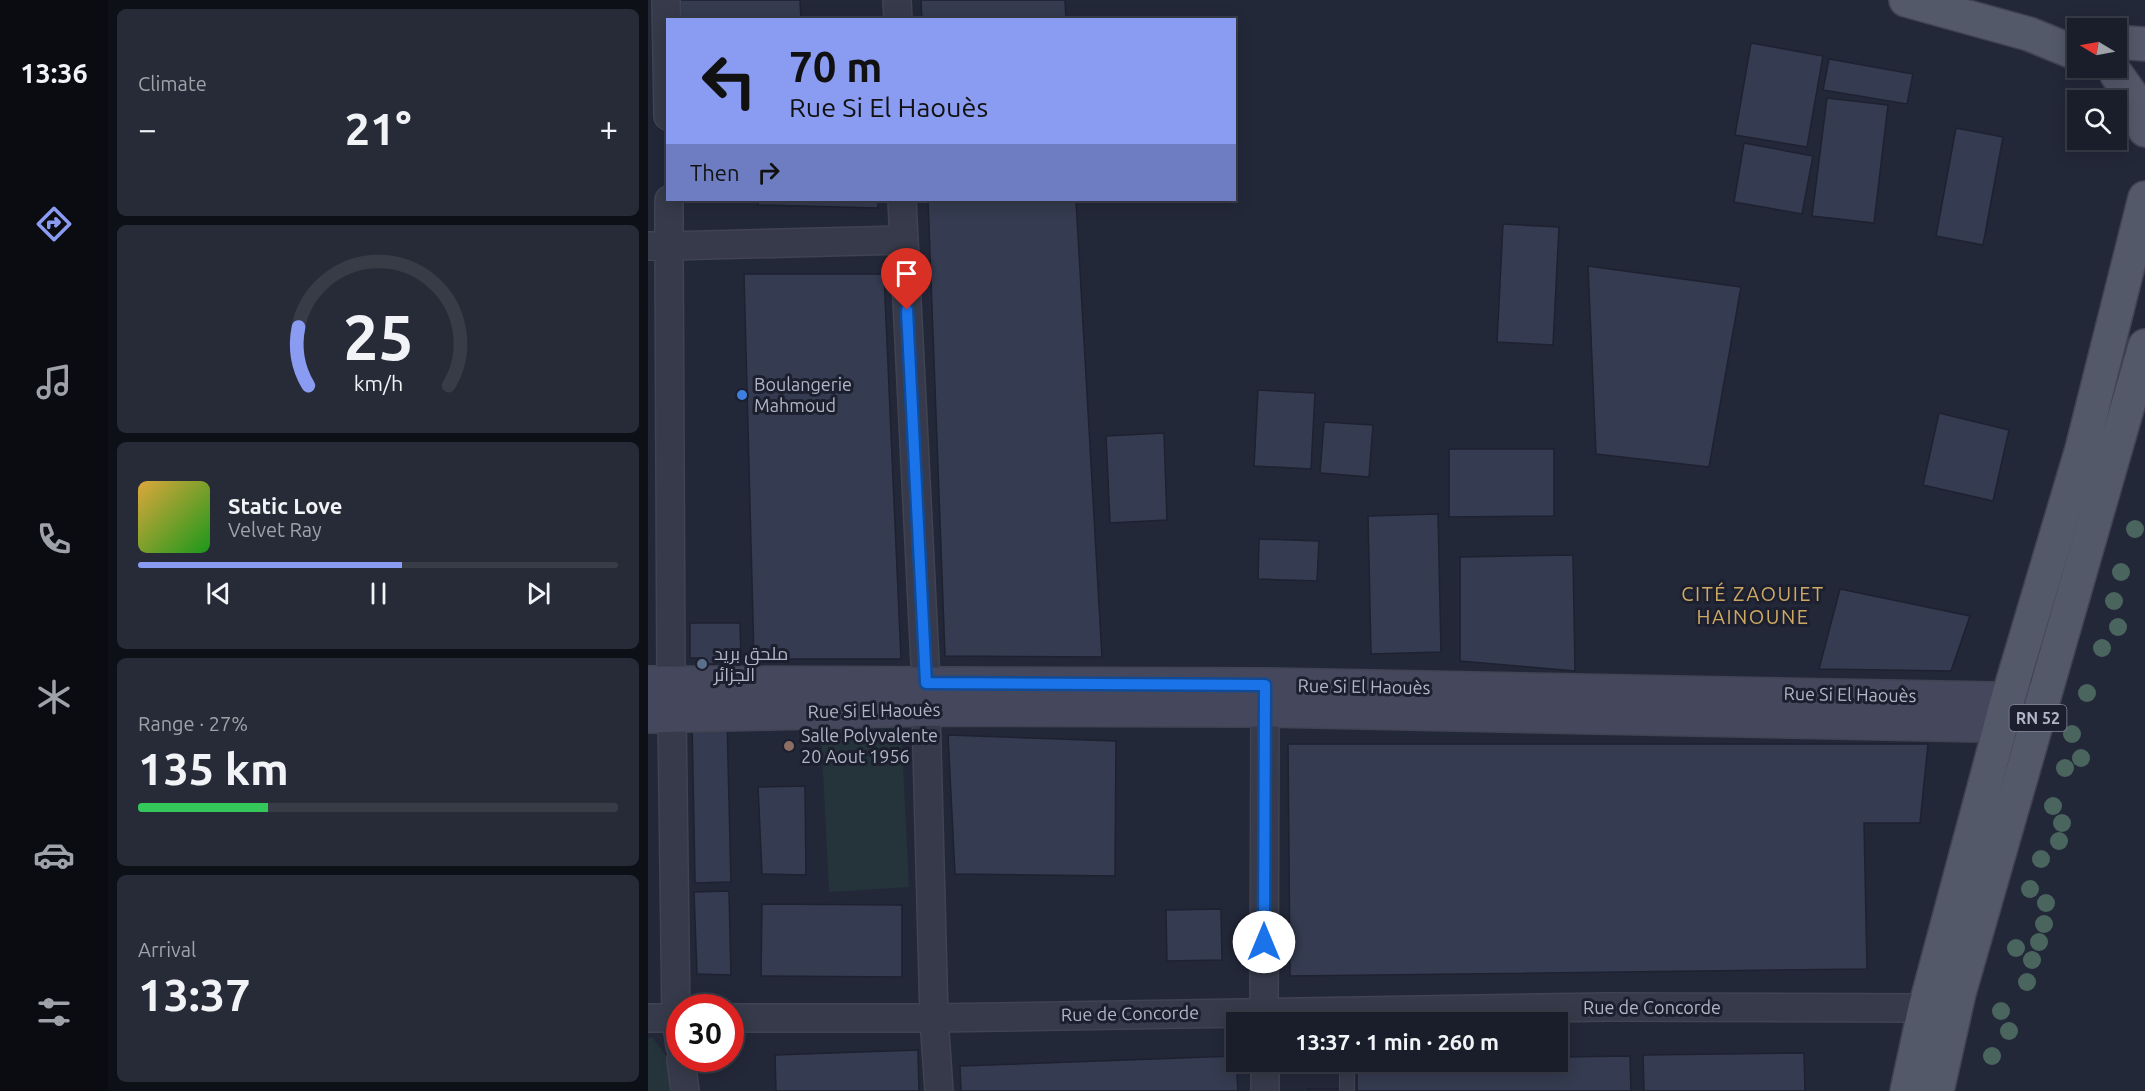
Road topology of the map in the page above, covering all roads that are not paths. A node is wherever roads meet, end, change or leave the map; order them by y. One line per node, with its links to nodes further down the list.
1 (666, 0): 4 (street)
2 (897, 0): 5 (street)
3 (1906, 0): 6 (main road)
4 (666, 18)
5 (898, 18)
6 (2029, 34): 7 (main road); 8 (main road)
7 (2067, 37)
8 (2067, 50)
9 (2116, 78): 12 (main road)
10 (2122, 78): 11 (main road)
11 (2145, 92)
12 (2145, 130)
13 (2145, 198): 22 (main road, RN 52)
14 (669, 201): 17 (street)
15 (902, 201): 16 (street)
16 (904, 240): 17 (street); 20 (street)
17 (659, 246): 19 (street)
18 (2145, 346): 23 (main road, RN 52)
19 (659, 683): 20 (street, Rue Si El Haouès); 24 (street)
20 (926, 696): 21 (street, Rue Si El Haouès); 24 (street, Rue Si El Haouès); 33 (street)
21 (1265, 698): 22 (street, Rue Si El Haouès); 27 (street)
22 (2004, 712): 23 (street, Rue Si El Haouès); 26 (main road, RN 52)
23 (2039, 713): 42 (main road, RN 52)
24 (660, 716): 25 (street)
25 (677, 994)
26 (1925, 1008): 28 (street, Rue de Concorde); 41 (main road, RN 52)
27 (1264, 1012)
28 (1476, 1012)
29 (1226, 1017): 33 (street, Rue de Concorde)
30 (648, 1018): 31 (street)
31 (666, 1018)
32 (744, 1018): 33 (street, Rue de Concorde)
33 (934, 1018): 38 (street)
34 (683, 1072): 37 (street)
35 (1265, 1072): 39 (street)
36 (1347, 1072): 40 (lane)
37 (685, 1091)
38 (939, 1091)
39 (1265, 1091)
40 (1347, 1091)
41 (1907, 1091)
42 (1937, 1091)

